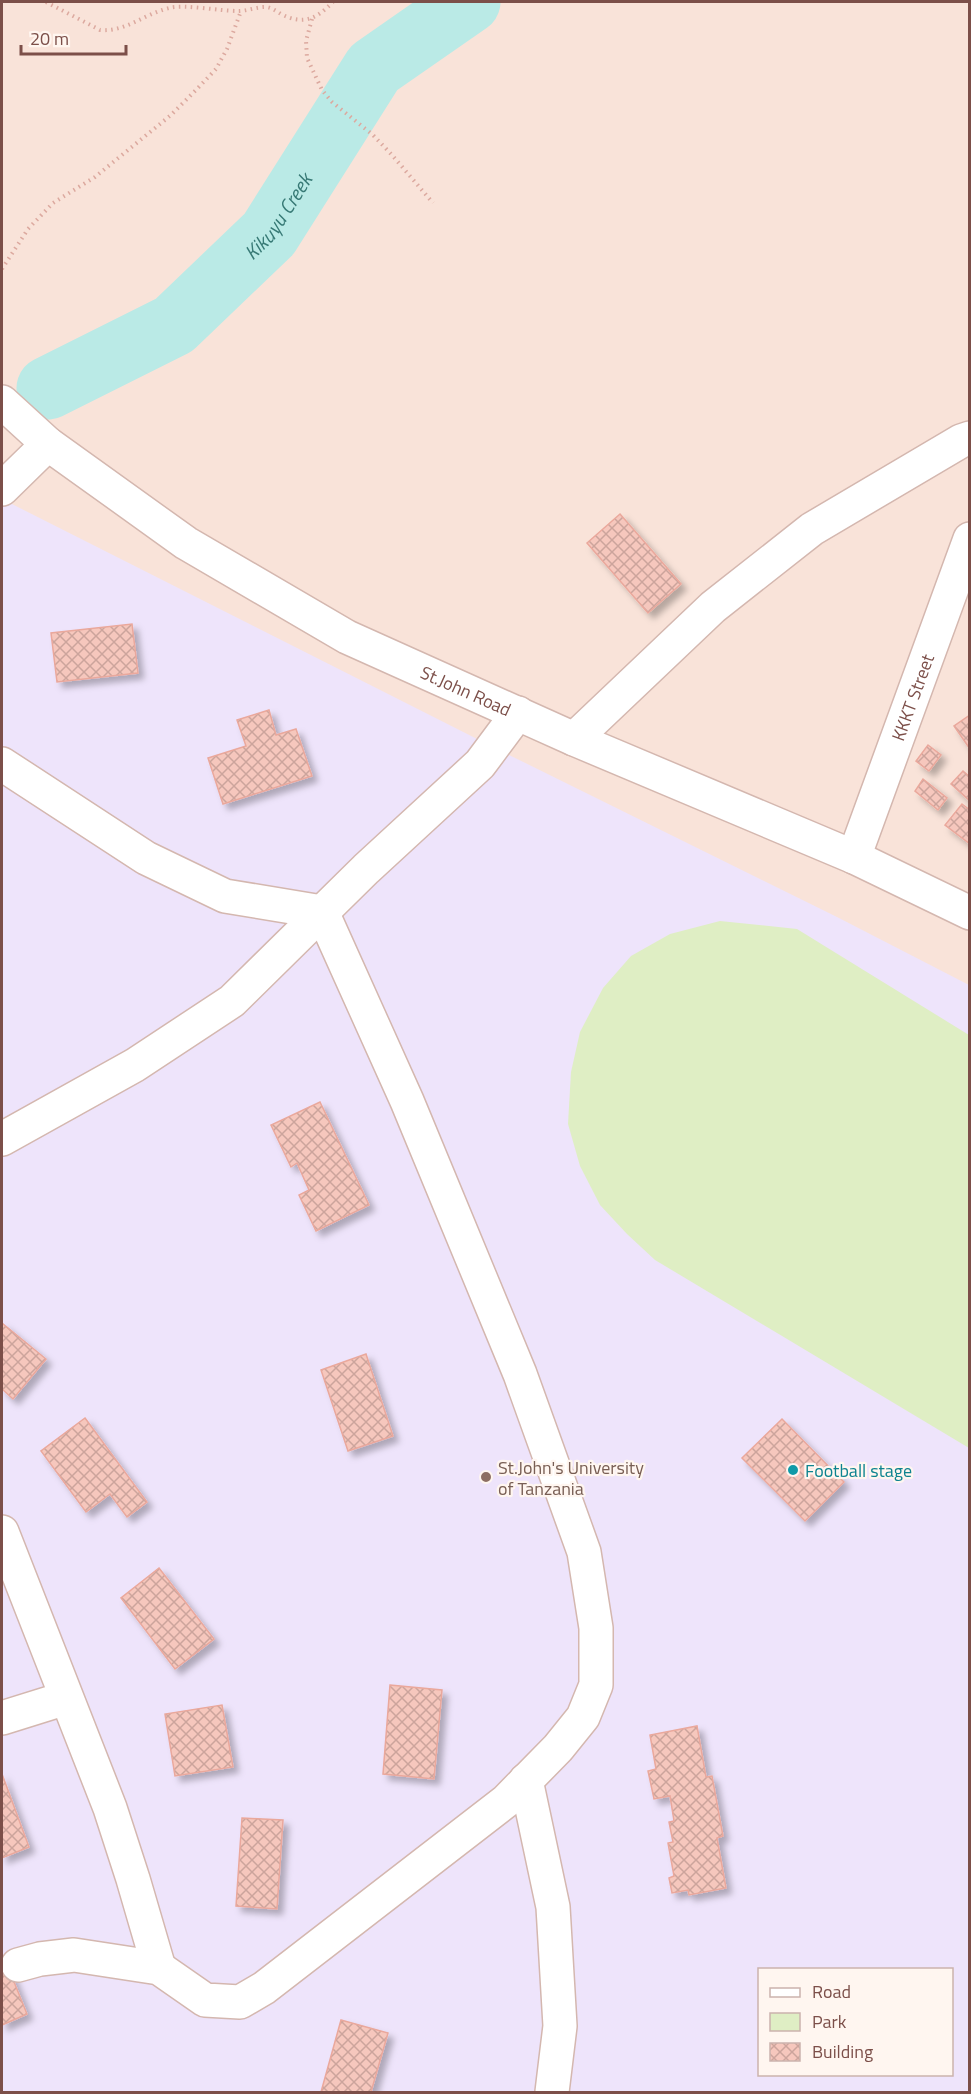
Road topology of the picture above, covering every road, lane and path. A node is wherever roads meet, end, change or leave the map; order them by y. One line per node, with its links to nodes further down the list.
1 (46, 2): 3 (path)
2 (333, 2): 4 (path)
3 (241, 11): 4 (path); 6 (path)
4 (312, 19): 5 (path)
5 (433, 203)
6 (2, 269)
7 (2, 402): 9 (street, St.John Road)
8 (969, 438): 13 (street)
9 (48, 444): 10 (street); 12 (street, St.John Road)
10 (2, 489)
11 (969, 539): 15 (street, KKKT Street)
12 (518, 713): 13 (street, St.John Road); 16 (street)
13 (574, 739): 15 (street, St.John Road)
14 (2, 764): 16 (street)
15 (854, 857): 17 (street, St.John Road)
16 (322, 912): 18 (street); 22 (street)
17 (969, 913)
18 (2, 1139)
19 (2, 1532): 20 (street)
20 (66, 1698): 21 (street); 24 (street)
21 (2, 1718)
22 (526, 1780): 24 (street); 25 (street)
23 (18, 1965): 24 (street)
24 (159, 1968)
25 (552, 2092)

